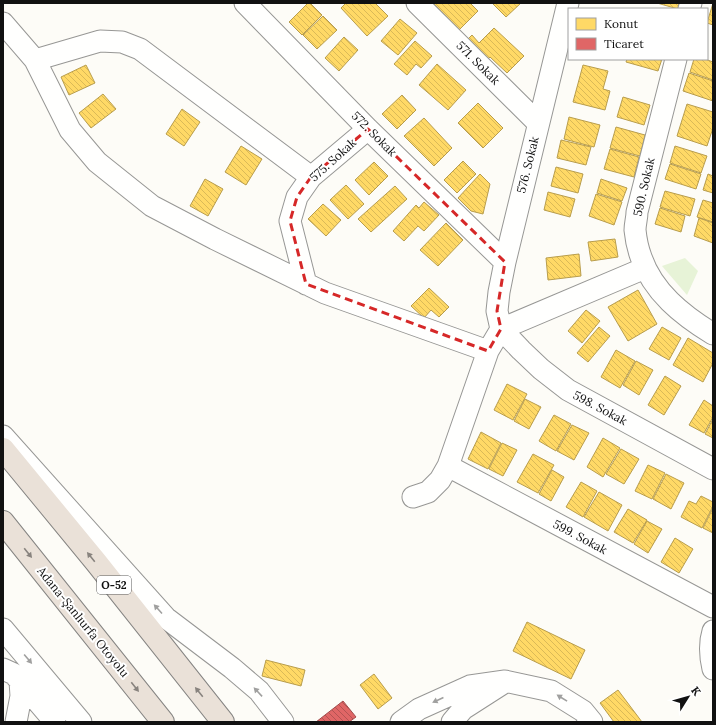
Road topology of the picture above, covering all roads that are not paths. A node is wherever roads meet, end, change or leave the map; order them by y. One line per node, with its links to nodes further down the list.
1 (245, 3): 8 (street, 572. Sokak)
2 (417, 3): 7 (street, 571. Sokak)
3 (568, 3): 7 (street, 576. Sokak)
4 (3, 23): 5 (street)
5 (36, 60): 9 (street); 12 (street)
6 (676, 60): 11 (street, 590. Sokak)
7 (538, 123): 10 (street, 576. Sokak)
8 (368, 129): 9 (street, 575. Sokak); 10 (street, 572. Sokak)
9 (311, 177): 12 (street, 575. Sokak)
10 (505, 262): 13 (street, 576. Sokak)
11 (645, 268): 13 (street); 14 (street, 590. Sokak)
12 (306, 284): 15 (street)
13 (501, 329): 15 (street); 19 (street, 598. Sokak)
14 (712, 331)
15 (488, 351): 18 (street)
16 (3, 436): 33 (street, one-way to 16)
17 (3, 449): 32 (highway, O-52, one-way to 17)
18 (448, 466): 20 (street); 22 (street, 599. Sokak)
19 (713, 468)
20 (413, 497)
21 (3, 522): 31 (highway, Adana-Şanlıurfa Otoyolu, one-way to 31)
22 (713, 608)
23 (3, 629): 30 (street, one-way to 30)
24 (713, 631): 25 (street)
25 (713, 669)
26 (12, 675): 28 (street); 29 (street)
27 (505, 681): 34 (street, one-way to 34); 35 (street); 36 (street, one-way to 27)
28 (16, 722)
29 (55, 722)
30 (81, 722)
31 (163, 722)
32 (223, 722)
33 (283, 722)
34 (401, 722)
35 (452, 722)
36 (592, 722)

